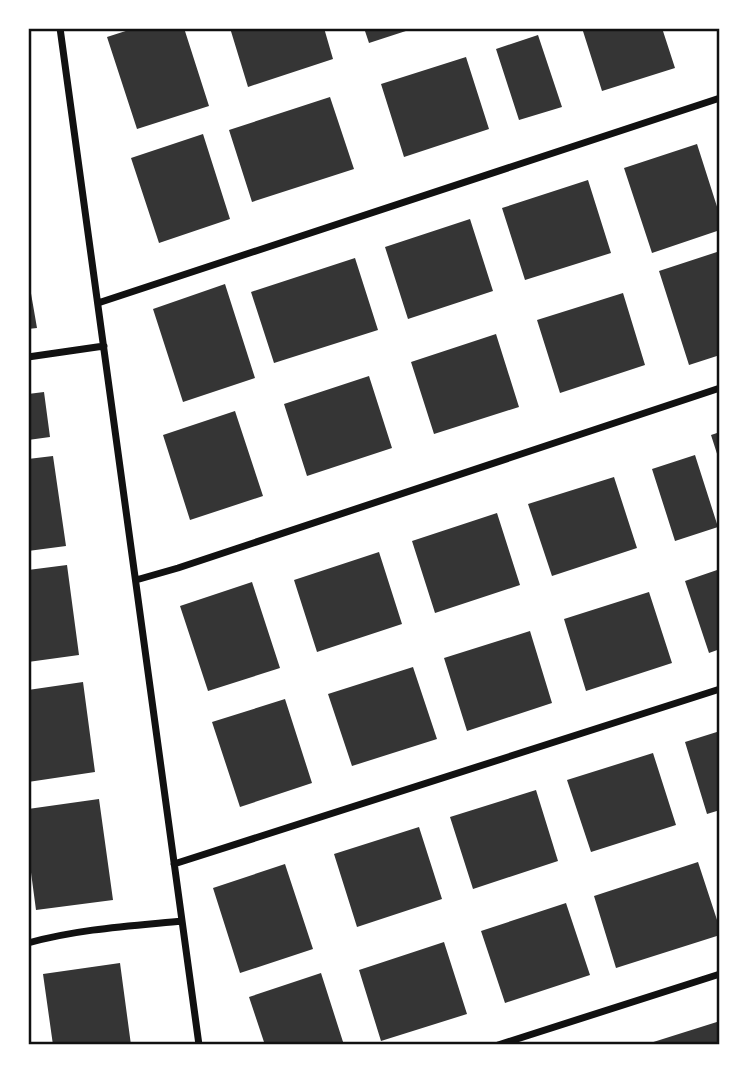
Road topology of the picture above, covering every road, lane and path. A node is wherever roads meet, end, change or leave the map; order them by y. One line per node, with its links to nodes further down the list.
1 (60, 28): 3 (street)
2 (720, 98): 3 (street)
3 (98, 303): 4 (street)
4 (104, 346): 5 (street); 7 (street)
5 (28, 357)
6 (720, 388): 7 (street)
7 (136, 580): 9 (street)
8 (720, 689): 9 (street)
9 (174, 864): 10 (street)
10 (182, 921): 11 (street); 13 (street)
11 (28, 943)
12 (720, 974): 14 (street)
13 (199, 1045)
14 (498, 1045)

